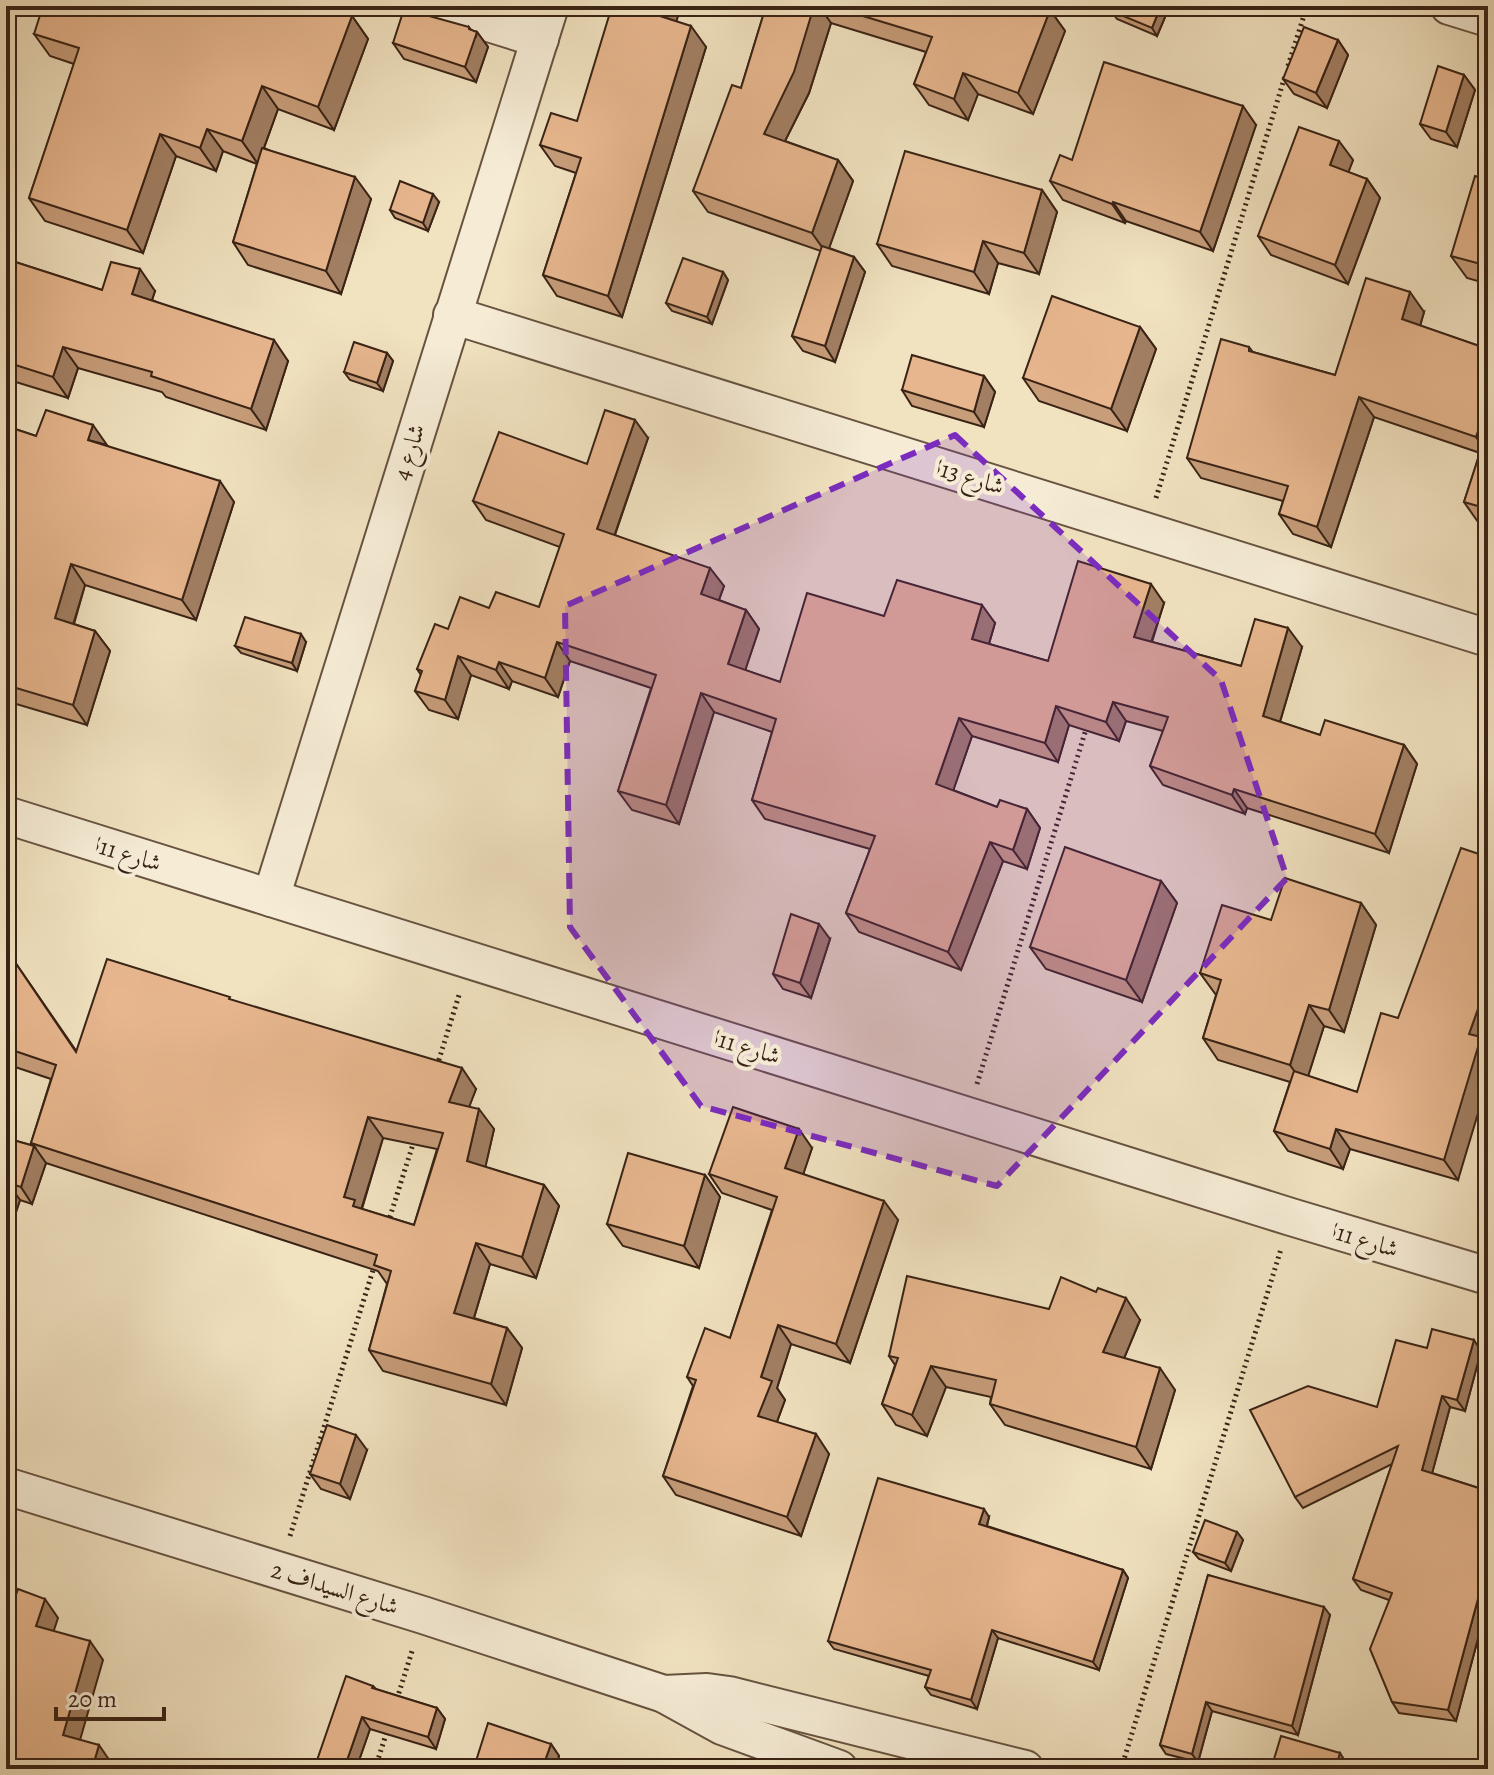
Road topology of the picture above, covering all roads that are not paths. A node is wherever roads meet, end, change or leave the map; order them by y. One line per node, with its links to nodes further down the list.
1 (434, 6): 4 (street)
2 (1449, 6): 3 (street)
3 (1488, 18)
4 (545, 22): 5 (street, شارع 4)
5 (452, 315): 6 (street, شارع 13ا); 8 (street, شارع 4)
6 (1488, 638)
7 (6, 815): 8 (street, شارع 11ا)
8 (271, 898): 9 (street, شارع 11ا)
9 (1488, 1276)
10 (6, 1486): 11 (street, شارع السيداف 2)
11 (664, 1694): 12 (street, شارع السيداف 2); 13 (street, شارع السيداف 2)
12 (839, 1769)
13 (1025, 1769)

